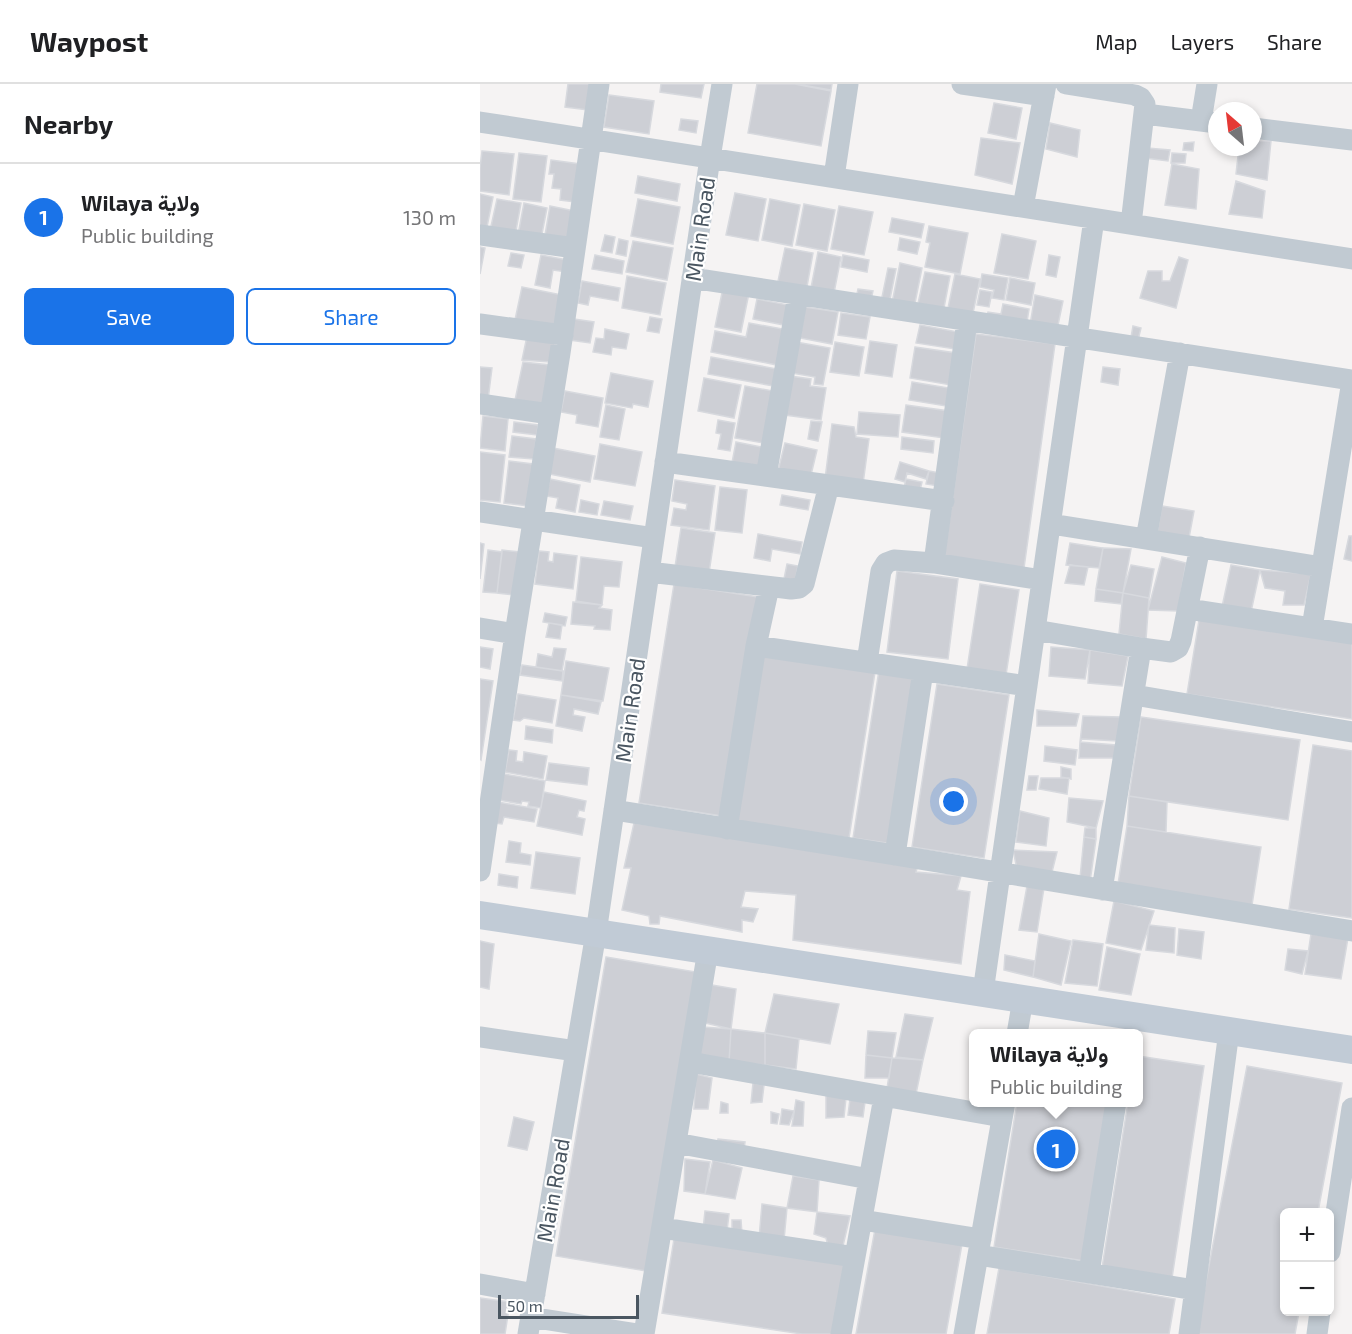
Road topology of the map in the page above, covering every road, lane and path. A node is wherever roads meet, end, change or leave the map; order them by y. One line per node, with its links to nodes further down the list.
1 (599, 84): 13 (street)
2 (722, 84): 15 (street, Main Road)
3 (848, 84): 16 (street)
4 (962, 84): 7 (street)
5 (1066, 84): 9 (street)
6 (1207, 84): 8 (street)
7 (1045, 90): 17 (street)
8 (1208, 103)
9 (1145, 114): 11 (street); 19 (street)
10 (480, 122): 13 (street)
11 (1208, 122)
12 (1262, 129): 14 (street)
13 (590, 139): 15 (street); 21 (street)
14 (1352, 140)
15 (710, 158): 16 (street); 23 (street, Main Road)
16 (834, 177): 17 (street)
17 (1023, 207): 18 (street)
18 (1094, 219): 19 (street); 28 (street)
19 (1131, 224): 22 (street)
20 (480, 235): 21 (street)
21 (575, 248): 27 (street)
22 (1352, 259)
23 (692, 279): 24 (street); 33 (street, Main Road)
24 (798, 295): 25 (street); 34 (street)
25 (968, 321): 28 (street); 36 (street)
26 (480, 324): 27 (street)
27 (563, 335): 32 (street)
28 (1078, 337): 29 (street); 39 (street)
29 (1180, 353): 30 (street); 41 (street)
30 (1352, 381): 44 (street)
31 (480, 404): 32 (street)
32 (550, 414): 38 (street)
33 (665, 462): 34 (street); 40 (street, Main Road)
34 (766, 477): 35 (street)
35 (829, 485): 36 (street); 47 (street)
36 (944, 501): 43 (street)
37 (480, 512): 38 (street)
38 (533, 519): 40 (street); 52 (street)
39 (1051, 524): 41 (street); 46 (street)
40 (654, 538): 45 (street, Main Road)
41 (1146, 539): 42 (street)
42 (1200, 547): 44 (street); 48 (street)
43 (934, 563): 46 (street); 56 (street)
44 (1322, 567): 50 (street)
45 (649, 572): 47 (street); 62 (street, Main Road)
46 (1042, 580): 51 (street)
47 (769, 587): 54 (street)
48 (1188, 609): 50 (street); 55 (street)
49 (480, 628): 52 (street)
50 (1312, 628): 53 (street)
51 (1035, 630): 55 (street); 58 (street)
52 (515, 634): 61 (street)
53 (1352, 634)
54 (756, 646): 56 (street); 63 (street)
55 (1141, 648): 59 (street)
56 (867, 662): 57 (street)
57 (923, 671): 58 (street); 64 (street)
58 (1027, 686): 66 (street)
59 (1134, 695): 60 (street); 67 (street)
60 (1352, 732)
61 (485, 801): 65 (street)
62 (614, 810): 63 (street); 70 (street, Main Road)
63 (727, 829): 64 (street)
64 (895, 855): 66 (street)
65 (480, 871)
66 (1000, 872): 67 (street); 72 (street)
67 (1102, 890): 69 (street)
68 (480, 915): 70 (street)
69 (1352, 932)
70 (596, 933): 71 (street); 79 (street, Main Road)
71 (708, 950): 72 (street); 80 (street)
72 (983, 992): 73 (street)
73 (1023, 999): 74 (street); 75 (street)
74 (1129, 1024): 76 (street)
75 (1018, 1029)
76 (1229, 1030): 78 (street); 97 (street)
77 (480, 1037): 79 (street)
78 (1352, 1050)
79 (576, 1051): 98 (street, Main Road)
80 (690, 1062): 81 (street); 87 (street)
81 (884, 1096): 82 (street); 89 (street)
82 (969, 1106)
83 (978, 1107): 86 (street)
84 (1115, 1107): 95 (street)
85 (1352, 1108): 88 (street)
86 (1004, 1110): 93 (street)
87 (676, 1143): 89 (street); 91 (street)
88 (1347, 1173): 92 (street)
89 (869, 1179): 90 (street)
90 (862, 1220): 93 (street); 94 (street)
91 (662, 1228): 94 (street); 102 (street)
92 (1334, 1230)
93 (979, 1247): 95 (street); 104 (street)
94 (855, 1257): 103 (street)
95 (1089, 1273): 97 (street)
96 (480, 1284): 98 (street)
97 (1195, 1290): 105 (street)
98 (535, 1294): 100 (street, Main Road)
99 (1319, 1316): 106 (street)
100 (529, 1325): 101 (street)
101 (638, 1334)
102 (644, 1334)
103 (841, 1334)
104 (964, 1334)
105 (1189, 1334)
106 (1317, 1334)

